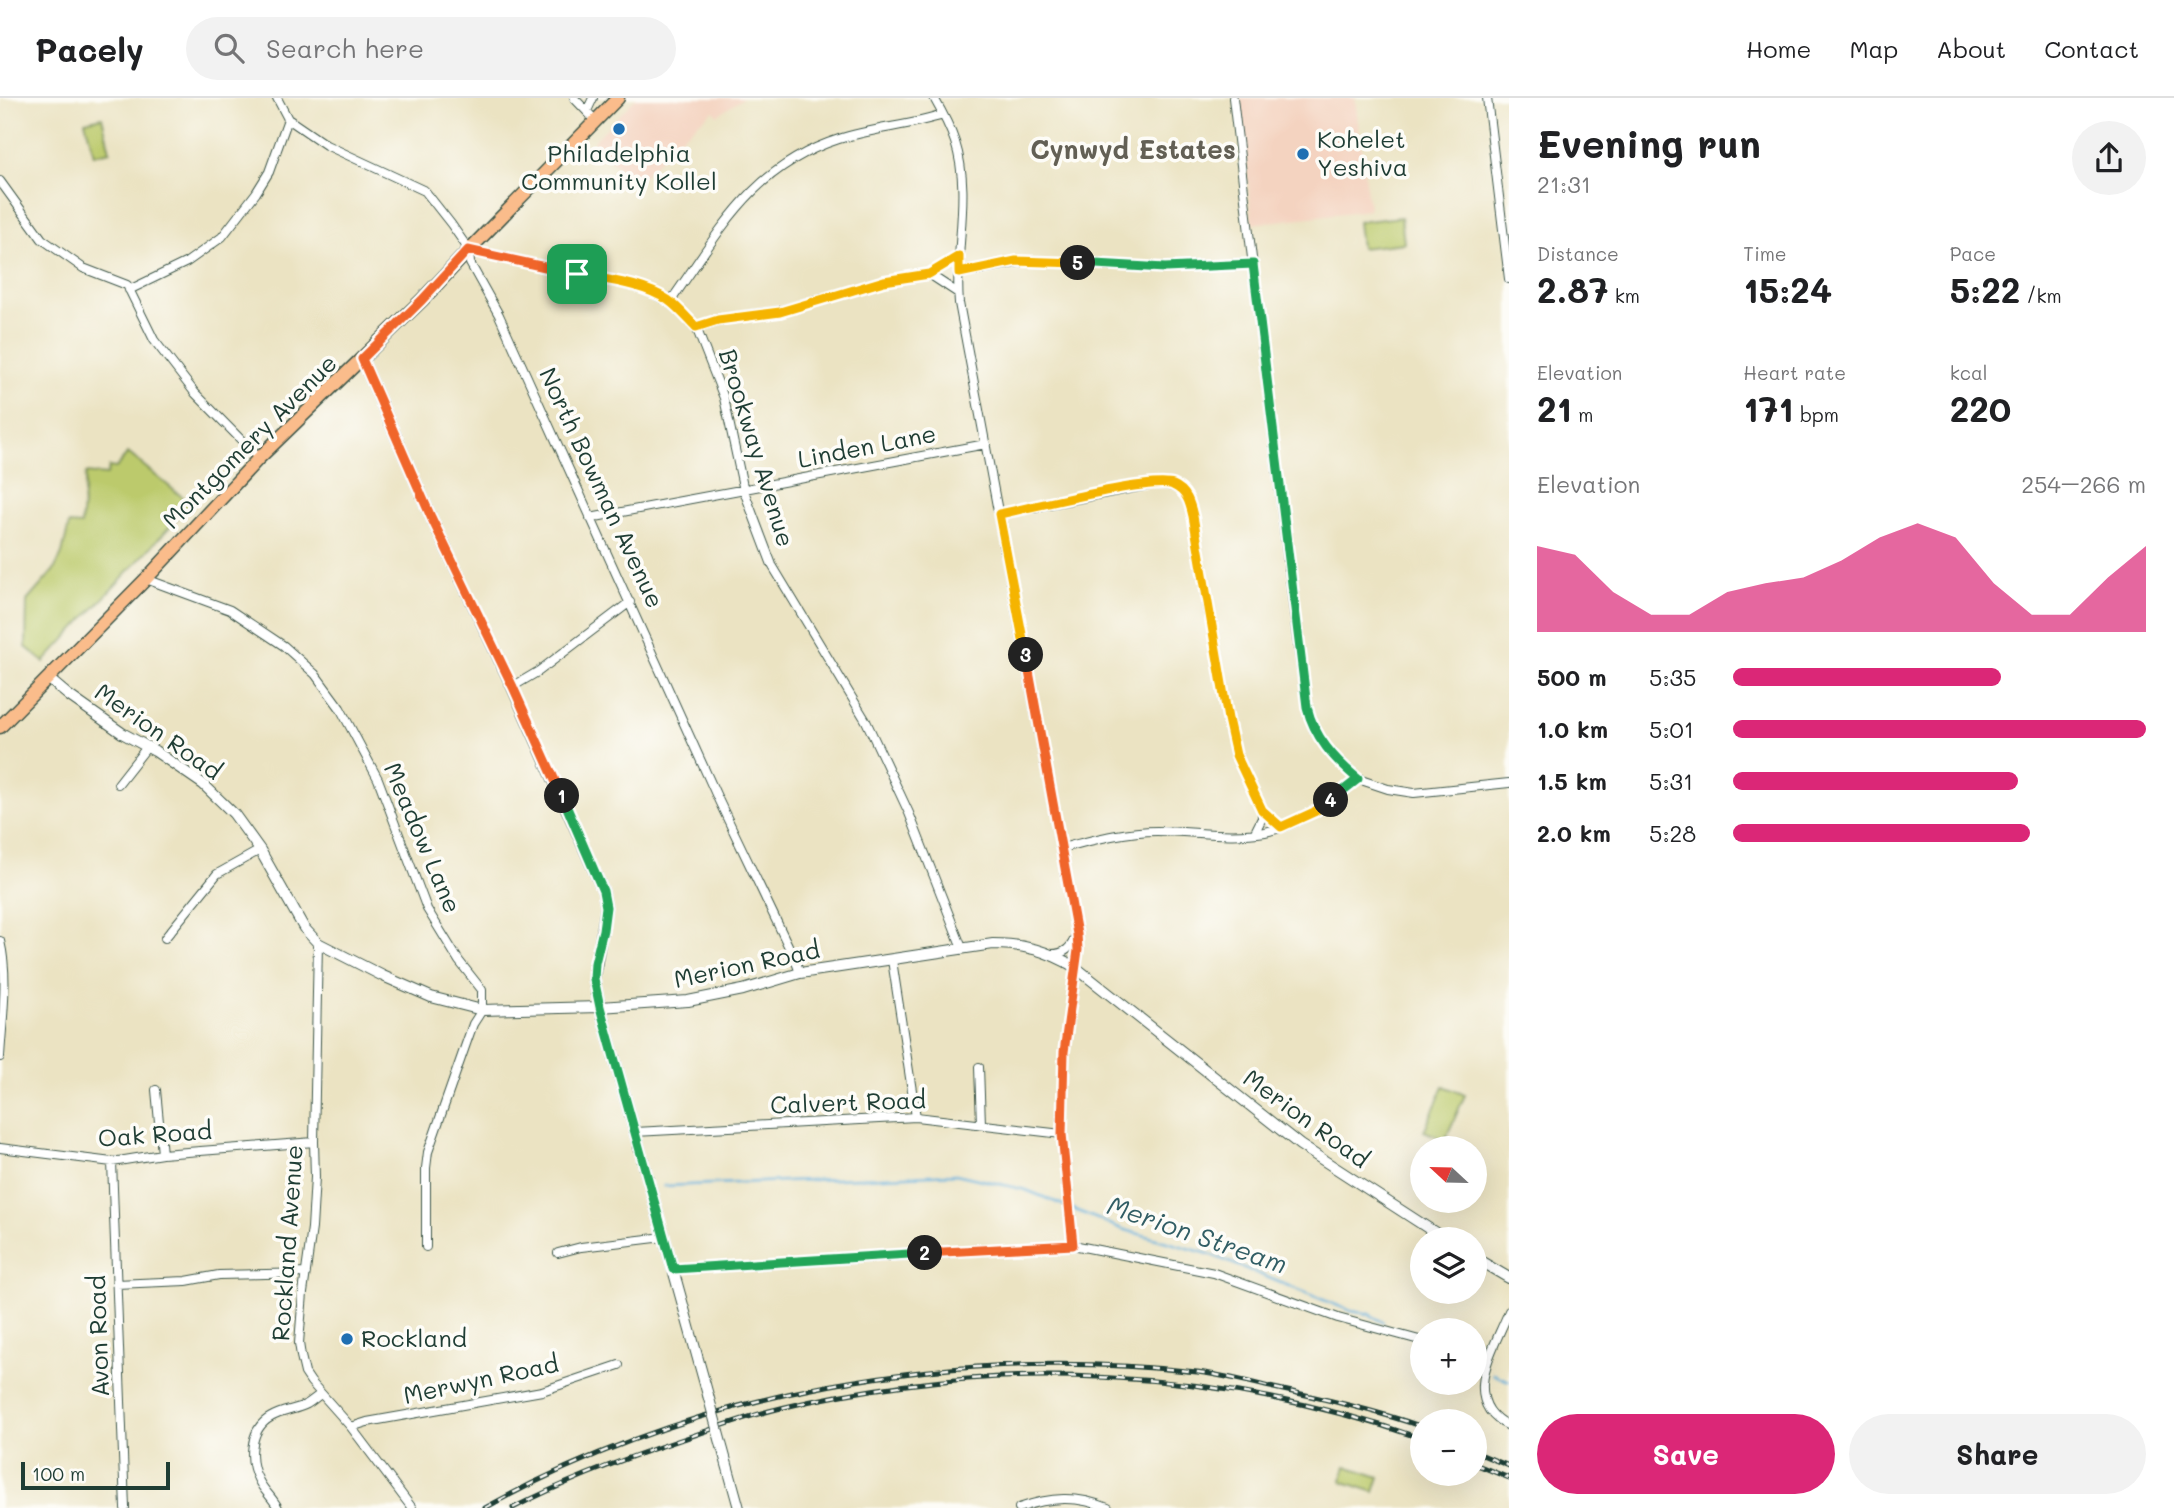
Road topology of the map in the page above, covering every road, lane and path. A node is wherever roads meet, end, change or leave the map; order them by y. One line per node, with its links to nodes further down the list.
1 (277, 98): 10 (street, North Bowman Avenue)
2 (573, 98): 8 (street)
3 (593, 98): 8 (street)
4 (618, 98): 11 (main road, Montgomery Avenue)
5 (934, 98): 9 (street)
6 (1233, 98): 16 (street)
7 (1487, 98): 15 (street)
8 (587, 111): 11 (street)
9 (943, 115): 14 (street); 22 (street)
10 (288, 119): 13 (street, North Bowman Avenue); 20 (street)
11 (596, 121): 13 (main road, Montgomery Avenue)
12 (0, 181): 20 (street)
13 (468, 250): 22 (street, Brookway Avenue); 24 (main road, Montgomery Avenue); 29 (street, North Bowman Avenue)
14 (959, 256): 17 (street); 18 (street)
15 (1508, 256): 19 (street)
16 (1253, 264): 17 (street); 36 (street)
17 (959, 273): 21 (street)
18 (929, 274): 21 (street); 23 (street)
19 (1509, 279)
20 (129, 290): 26 (street)
21 (958, 293): 25 (street)
22 (670, 302): 23 (street, Brookway Avenue)
23 (696, 327): 27 (street, Brookway Avenue)
24 (362, 359): 26 (main road, Montgomery Avenue); 33 (street)
25 (986, 444): 27 (street, Linden Lane); 28 (street)
26 (259, 458): 30 (main road, Montgomery Avenue)
27 (744, 491): 29 (street, Linden Lane); 48 (street, Brookway Avenue)
28 (999, 514): 39 (street); 42 (street)
29 (590, 518): 31 (street, North Bowman Avenue)
30 (146, 579): 32 (main road, Montgomery Avenue); 54 (street, Meadow Lane)
31 (630, 603): 33 (street); 52 (street, North Bowman Avenue)
32 (49, 679): 34 (main road, Montgomery Avenue); 35 (street, Merion Road)
33 (513, 687): 53 (street)
34 (0, 727)
35 (147, 747): 38 (street); 43 (street, Merion Road)
36 (1358, 779): 37 (street); 40 (street)
37 (1509, 783)
38 (118, 784)
39 (1262, 810): 40 (street); 41 (street)
40 (1281, 827): 41 (street)
41 (1255, 832): 42 (street)
42 (1062, 848): 44 (street)
43 (260, 850): 45 (street); 47 (street, Merion Road)
44 (1077, 934): 49 (street); 51 (street)
45 (165, 938)
46 (0, 941): 55 (street)
47 (318, 943): 54 (street, Merion Road); 62 (street, Rockland Avenue)
48 (962, 948): 49 (street, Merion Road); 50 (street, Merion Road)
49 (1051, 954): 51 (street, Merion Road)
50 (892, 960): 52 (street, Merion Road); 58 (street)
51 (1075, 967): 61 (street); 66 (street, Merion Road)
52 (800, 973): 53 (street, Merion Road)
53 (600, 1007): 54 (street, Merion Road); 60 (street)
54 (482, 1010): 69 (street)
55 (0, 1057)
56 (979, 1067): 59 (street)
57 (156, 1090): 64 (street)
58 (916, 1117): 59 (street, Calvert Road); 60 (street, Calvert Road)
59 (981, 1124): 61 (street, Calvert Road)
60 (635, 1132): 67 (street)
61 (1062, 1134): 68 (street)
62 (314, 1142): 64 (street, Oak Road); 73 (street, Rockland Avenue)
63 (0, 1148): 65 (street, Oak Road)
64 (162, 1154): 65 (street, Oak Road)
65 (112, 1163): 75 (street, Avon Road)
66 (1426, 1227)
67 (664, 1237): 70 (street); 72 (street)
68 (1073, 1245): 72 (street); 77 (street)
69 (426, 1247)
70 (558, 1253)
71 (1487, 1265): 74 (street)
72 (673, 1269): 86 (street, bridge)
73 (306, 1273): 75 (street); 80 (street, Rockland Avenue)
74 (1509, 1278)
75 (116, 1284): 83 (street, Avon Road)
76 (1509, 1311): 78 (street)
77 (1410, 1338)
78 (1489, 1358): 81 (street)
79 (619, 1365): 82 (street, Merwyn Road)
80 (321, 1394): 82 (street, Rockland Avenue); 84 (street)
81 (1509, 1426)
82 (351, 1427): 85 (street, Rockland Avenue)
83 (125, 1508)
84 (278, 1508)
85 (412, 1508)
86 (739, 1508)
87 (1019, 1508): 88 (street)
88 (1108, 1508)

